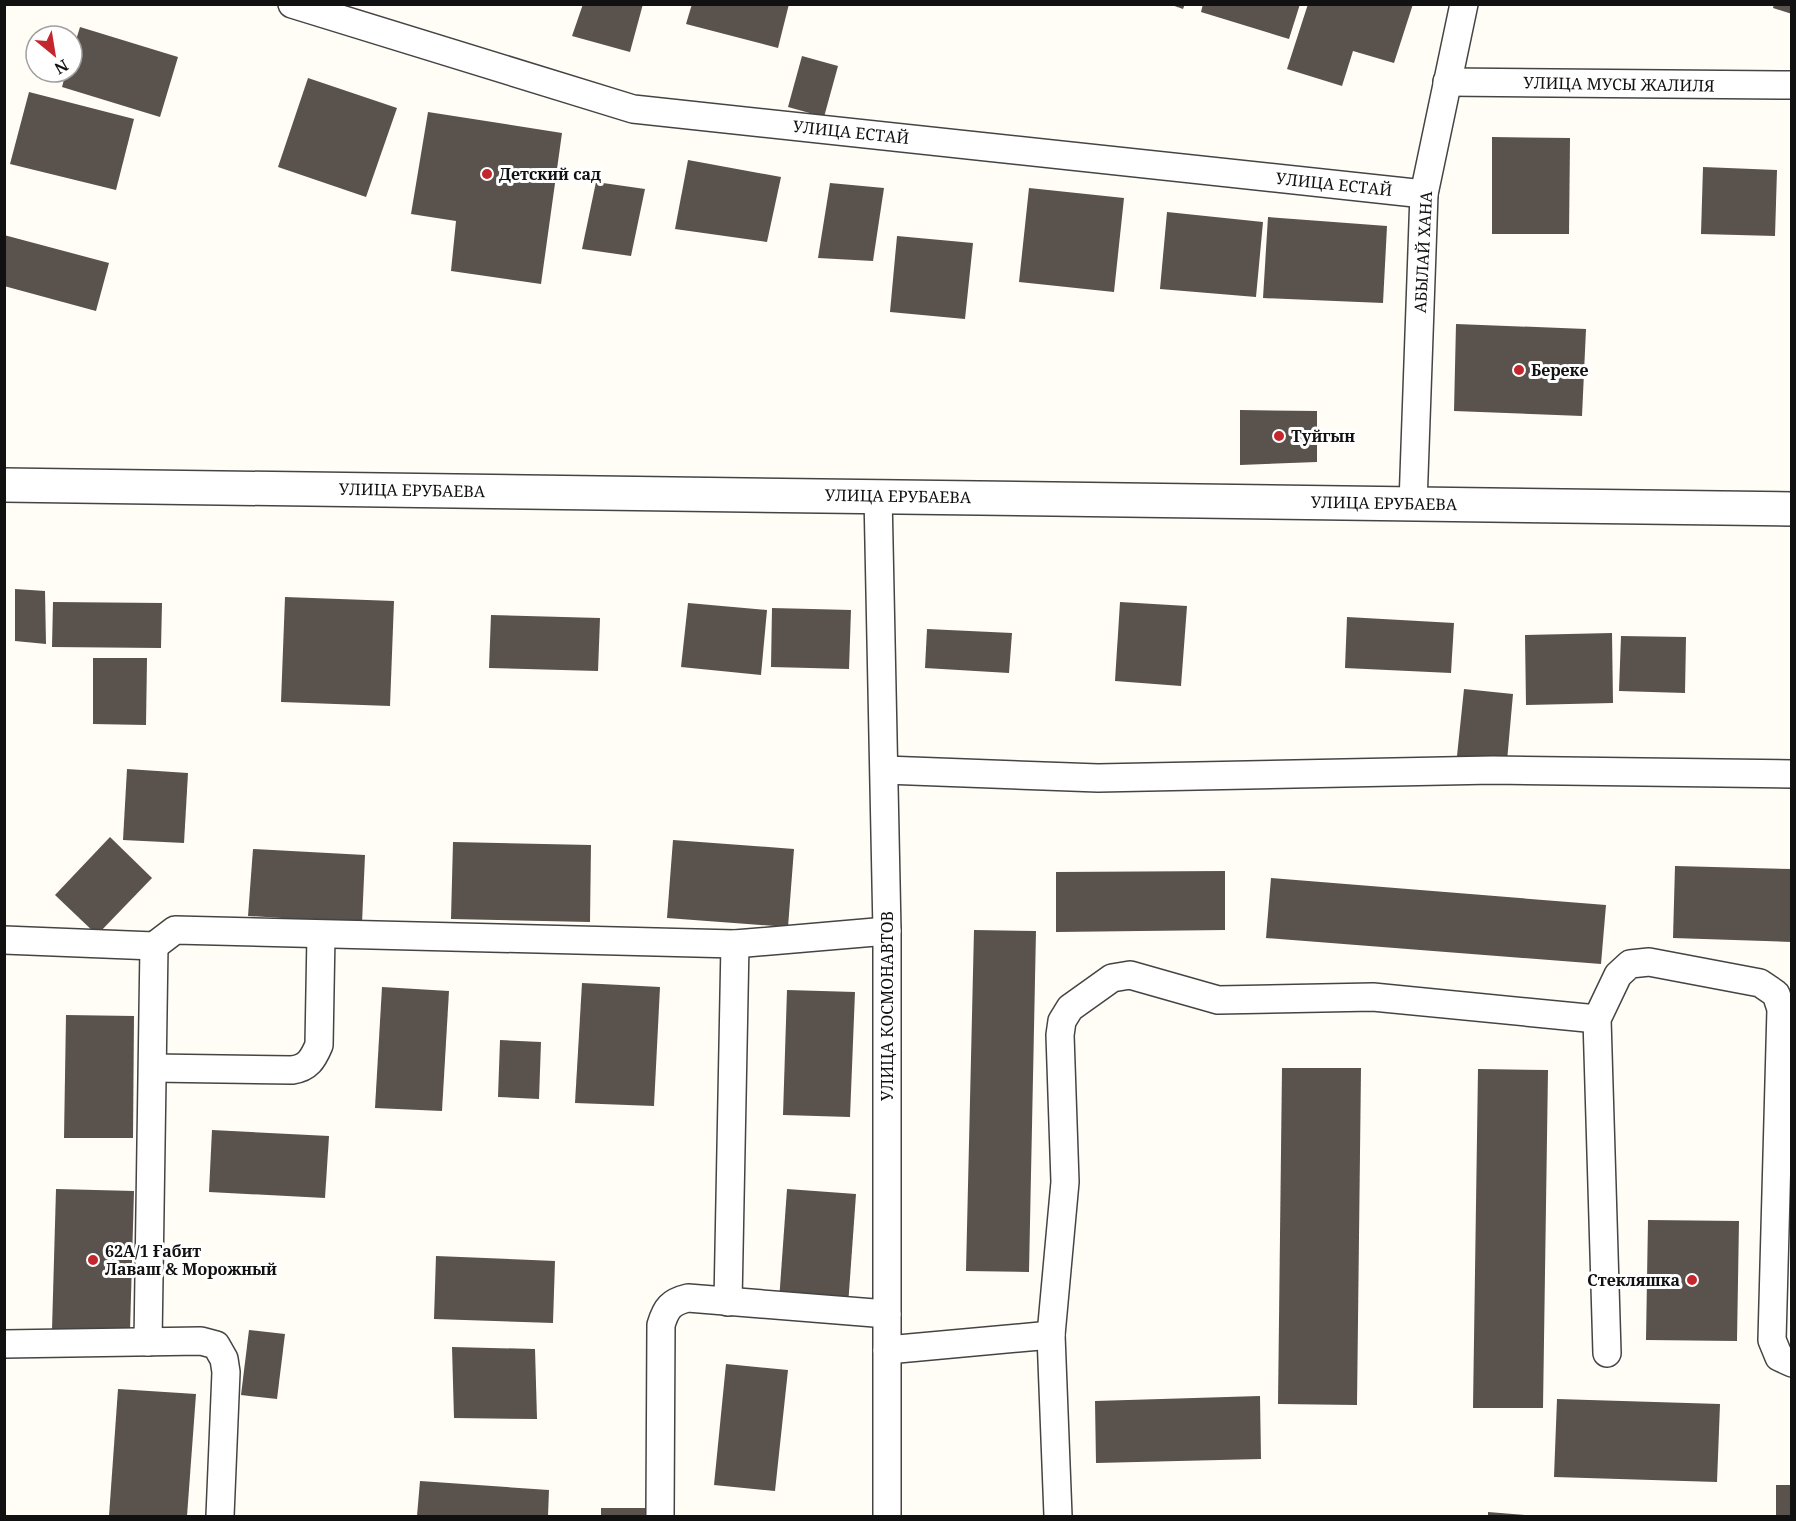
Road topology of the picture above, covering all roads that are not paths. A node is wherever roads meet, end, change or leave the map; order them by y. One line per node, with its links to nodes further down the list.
1 (292, 4): 5 (street, УЛИЦА ЕСТАЙ)
2 (1464, 4): 3 (street, АБЫЛАЙ ХАНА)
3 (1447, 82): 4 (street, УЛИЦА МУСЫ ЖАЛИЛЯ); 5 (street, АБЫЛАЙ ХАНА)
4 (1791, 85)
5 (1424, 194): 8 (street, АБЫЛАЙ ХАНА)
6 (4, 486): 7 (street, УЛИЦА ЕРУБАЕВА)
7 (878, 495): 8 (street, УЛИЦА ЕРУБАЕВА); 10 (street, УЛИЦА КОСМОНАВТОВ)
8 (1413, 504): 9 (street, УЛИЦА ЕРУБАЕВА)
9 (1791, 509)
10 (885, 770): 11 (street); 12 (street, УЛИЦА КОСМОНАВТОВ)
11 (1791, 774)
12 (887, 931): 15 (street); 20 (street, УЛИЦА КОСМОНАВТОВ)
13 (321, 935): 15 (street); 16 (street); 18 (street)
14 (4, 940): 16 (street)
15 (735, 944): 19 (street)
16 (154, 946): 18 (street)
17 (1597, 1019): 21 (street); 25 (street); 26 (street)
18 (153, 1068): 22 (street)
19 (728, 1302): 20 (street); 28 (street)
20 (887, 1314): 24 (street, УЛИЦА КОСМОНАВТОВ)
21 (1051, 1335): 24 (street); 30 (street)
22 (148, 1342): 23 (street); 27 (street)
23 (4, 1344)
24 (887, 1350): 29 (street, УЛИЦА КОСМОНАВТОВ)
25 (1607, 1353)
26 (1791, 1363)
27 (220, 1516)
28 (660, 1516)
29 (887, 1516)
30 (1058, 1516)

